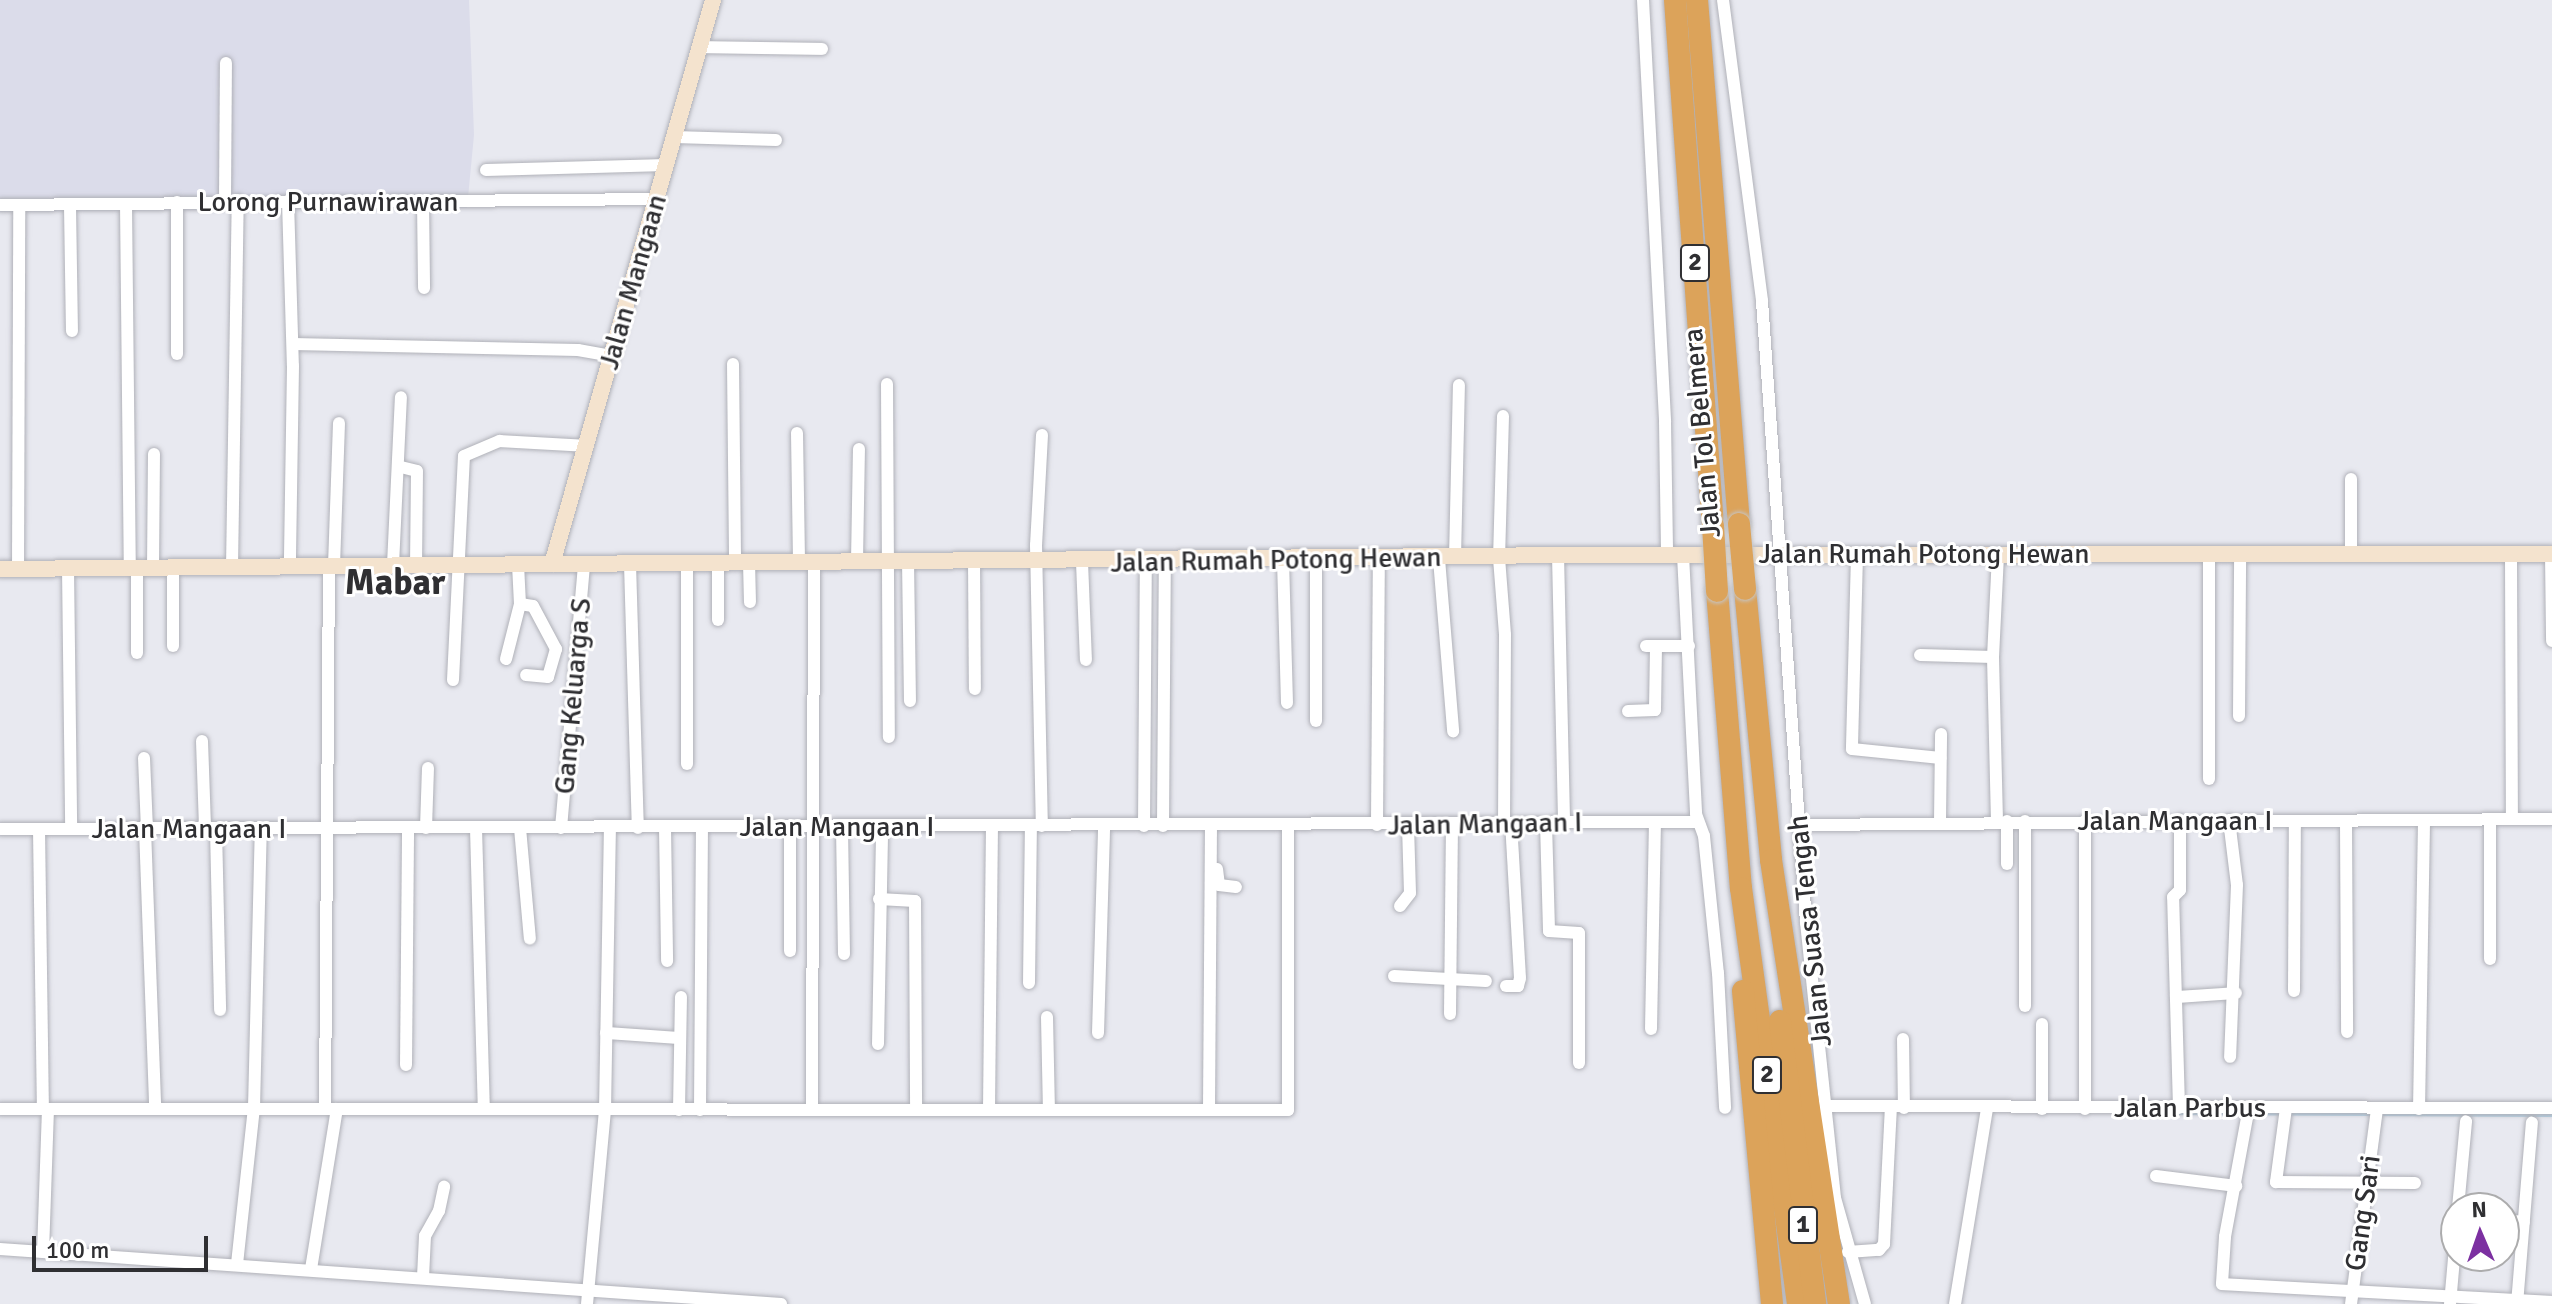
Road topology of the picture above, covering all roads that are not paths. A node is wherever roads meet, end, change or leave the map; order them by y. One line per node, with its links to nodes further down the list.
1 (713, 0): 6 (street, Jalan Mangaan)
2 (1643, 0): 46 (street)
3 (1675, 0): 159 (highway, Jalan Tol Belmera / 2, bridge)
4 (1697, 0): 160 (highway, Jalan Tol Belmera / 2, bridge)
5 (1723, 0): 41 (street, Jalan Suasa Tengah)
6 (700, 47): 7 (street); 9 (street, Jalan Mangaan)
7 (822, 49)
8 (226, 63): 14 (street)
9 (674, 137): 10 (street); 11 (street, Jalan Mangaan)
10 (776, 140)
11 (666, 165): 12 (street); 13 (street, Jalan Mangaan)
12 (486, 170)
13 (656, 199): 17 (street, Lorong Purnawirawan); 26 (street, Jalan Mangaan)
14 (232, 200): 15 (street, Lorong Purnawirawan); 16 (street, Lorong Purnawirawan); 76 (street)
15 (288, 201): 17 (street, Lorong Purnawirawan); 24 (street)
16 (177, 202): 18 (street, Lorong Purnawirawan); 25 (street)
17 (423, 202): 22 (street)
18 (126, 204): 21 (street, Lorong Purnawirawan); 78 (street)
19 (0, 205): 20 (street, Lorong Purnawirawan)
20 (19, 205): 21 (street, Lorong Purnawirawan); 80 (street)
21 (70, 206): 23 (street)
22 (424, 288)
23 (72, 331)
24 (293, 344): 26 (street); 73 (street)
25 (177, 354)
26 (612, 356): 35 (street, Jalan Mangaan)
27 (733, 364): 61 (street)
28 (887, 384): 53 (street)
29 (1459, 385): 52 (street)
30 (401, 397): 38 (street)
31 (1503, 416): 50 (street)
32 (339, 423): 74 (street)
33 (797, 433): 57 (street)
34 (1042, 435): 62 (street)
35 (587, 446): 66 (street); 68 (street, Jalan Mangaan)
36 (859, 449): 58 (street)
37 (154, 454): 78 (street)
38 (401, 467): 70 (street); 71 (street)
39 (2351, 479): 40 (street)
40 (2351, 553): 43 (street, Jalan Rumah Potong Hewan); 49 (street, Jalan Rumah Potong Hewan)
41 (1782, 554): 46 (street, Jalan Rumah Potong Hewan); 47 (street, Jalan Rumah Potong Hewan); 131 (street, Jalan Suasa Tengah)
42 (1998, 554): 47 (street, Jalan Rumah Potong Hewan); 48 (street, Jalan Rumah Potong Hewan); 91 (street)
43 (2240, 554): 48 (street, Jalan Rumah Potong Hewan); 100 (street)
44 (2552, 554): 49 (street, Jalan Rumah Potong Hewan); 86 (street)
45 (1558, 555): 46 (street, Jalan Rumah Potong Hewan); 50 (street, Jalan Rumah Potong Hewan); 116 (street)
46 (1675, 555): 88 (street)
47 (1857, 555): 107 (street)
48 (2209, 555): 110 (street)
49 (2511, 555): 111 (street)
50 (1499, 558): 52 (street, Jalan Rumah Potong Hewan); 125 (street)
51 (1379, 559): 52 (street, Jalan Rumah Potong Hewan); 56 (street, Jalan Rumah Potong Hewan); 128 (street)
52 (1447, 559): 102 (street)
53 (886, 560): 54 (street, Jalan Rumah Potong Hewan); 58 (street, Jalan Rumah Potong Hewan); 84 (street)
54 (908, 560): 59 (street, Jalan Rumah Potong Hewan); 85 (street)
55 (1283, 560): 56 (street, Jalan Rumah Potong Hewan); 60 (street, Jalan Rumah Potong Hewan); 98 (street)
56 (1316, 560): 101 (street)
57 (806, 561): 58 (street, Jalan Rumah Potong Hewan); 61 (street, Jalan Rumah Potong Hewan); 141 (street)
58 (857, 561)
59 (974, 561): 62 (street, Jalan Rumah Potong Hewan); 96 (street)
60 (1165, 561): 64 (street, Jalan Rumah Potong Hewan); 135 (street)
61 (734, 562): 65 (street, Jalan Rumah Potong Hewan); 81 (street); 83 (street)
62 (1037, 562): 63 (street, Jalan Rumah Potong Hewan); 132 (street)
63 (1082, 562): 64 (street, Jalan Rumah Potong Hewan); 93 (street)
64 (1146, 562): 134 (street)
65 (687, 563): 69 (street, Jalan Rumah Potong Hewan); 108 (street)
66 (459, 564): 67 (street, Jalan Rumah Potong Hewan); 71 (street, Jalan Rumah Potong Hewan); 95 (street)
67 (518, 564): 68 (street, Jalan Rumah Potong Hewan); 82 (street)
68 (552, 564): 72 (street, Jalan Rumah Potong Hewan)
69 (630, 564): 72 (street, Jalan Rumah Potong Hewan); 152 (street)
70 (393, 565): 71 (street, Jalan Rumah Potong Hewan); 74 (street, Jalan Rumah Potong Hewan)
71 (416, 565)
72 (584, 565): 150 (street, Gang Keluarga S)
73 (290, 566): 74 (street, Jalan Rumah Potong Hewan); 76 (street, Jalan Rumah Potong Hewan)
74 (331, 566): 145 (street)
75 (173, 567): 76 (street, Jalan Rumah Potong Hewan); 78 (street, Jalan Rumah Potong Hewan); 87 (street)
76 (232, 567)
77 (68, 568): 78 (street, Jalan Rumah Potong Hewan); 80 (street, Jalan Rumah Potong Hewan); 155 (street)
78 (140, 568): 89 (street)
79 (0, 569): 80 (street, Jalan Rumah Potong Hewan)
80 (18, 569)
81 (750, 602)
82 (520, 604): 92 (street); 94 (street)
83 (718, 620)
84 (888, 637): 85 (street); 104 (street)
85 (909, 637): 97 (street)
86 (2552, 641)
87 (173, 646)
88 (1689, 646): 99 (street); 122 (street)
89 (137, 653)
90 (1920, 655): 91 (street)
91 (1993, 657): 118 (street)
92 (506, 659)
93 (1086, 660)
94 (526, 675)
95 (453, 680)
96 (975, 689)
97 (910, 701)
98 (1287, 703)
99 (1628, 711)
100 (2239, 716)
101 (1316, 721)
102 (1453, 731)
103 (1941, 734): 107 (street)
104 (889, 737)
105 (202, 741): 157 (street)
106 (144, 758): 156 (street)
107 (1941, 758): 117 (street)
108 (687, 764)
109 (428, 768): 147 (street)
110 (2209, 779)
111 (2512, 819): 112 (street, Jalan Mangaan I); 115 (street, Jalan Mangaan I)
112 (2552, 819)
113 (2180, 820): 114 (street, Jalan Mangaan I); 120 (street, Jalan Mangaan I); 178 (street)
114 (2229, 820): 123 (street, Jalan Mangaan I); 176 (street)
115 (2490, 820): 124 (street, Jalan Mangaan I); 168 (street)
116 (1564, 821): 126 (street, Jalan Mangaan I); 127 (street, Jalan Mangaan I)
117 (1940, 821): 118 (street, Jalan Mangaan I); 131 (street, Jalan Mangaan I)
118 (2002, 821): 119 (street, Jalan Mangaan I); 161 (street)
119 (2025, 821): 120 (street, Jalan Mangaan I); 179 (street)
120 (2085, 821): 208 (street)
121 (2346, 821): 123 (street, Jalan Mangaan I); 124 (street, Jalan Mangaan I); 186 (street)
122 (1696, 822): 127 (street, Jalan Mangaan I); 199 (street)
123 (2295, 822): 175 (street)
124 (2424, 822): 209 (street)
125 (1507, 823): 126 (street, Jalan Mangaan I); 130 (street, Jalan Mangaan I); 174 (street)
126 (1546, 823): 193 (street)
127 (1655, 823): 184 (street)
128 (1377, 825): 129 (street, Jalan Mangaan I); 137 (street, Jalan Mangaan I)
129 (1408, 825): 130 (street, Jalan Mangaan I); 164 (street)
130 (1452, 825): 171 (street)
131 (1798, 825): 196 (street, Jalan Suasa Tengah)
132 (1036, 826): 133 (street, Jalan Mangaan I); 144 (street, Jalan Mangaan I); 173 (street)
133 (1104, 826): 134 (street, Jalan Mangaan I); 188 (street)
134 (1144, 826): 135 (street, Jalan Mangaan I)
135 (1163, 826): 136 (street, Jalan Mangaan I)
136 (1214, 826): 137 (street, Jalan Mangaan I); 162 (street); 217 (street)
137 (1288, 826): 217 (street)
138 (665, 827): 139 (street, Jalan Mangaan I); 152 (street, Jalan Mangaan I); 169 (street)
139 (702, 827): 140 (street, Jalan Mangaan I); 185 (street)
140 (790, 827): 141 (street, Jalan Mangaan I); 166 (street)
141 (811, 827): 142 (street, Jalan Mangaan I); 213 (street)
142 (842, 827): 143 (street, Jalan Mangaan I); 167 (street)
143 (882, 827): 144 (street, Jalan Mangaan I); 163 (street)
144 (992, 827): 215 (street)
145 (329, 828): 146 (street, Jalan Mangaan I); 158 (street, Jalan Mangaan I); 206 (street)
146 (408, 828): 147 (street, Jalan Mangaan I); 194 (street)
147 (426, 828): 148 (street, Jalan Mangaan I)
148 (476, 828): 149 (street, Jalan Mangaan I); 198 (street)
149 (520, 828): 150 (street, Jalan Mangaan I); 165 (street)
150 (561, 828): 151 (street, Jalan Mangaan I)
151 (610, 828): 152 (street, Jalan Mangaan I); 187 (street)
152 (638, 828)
153 (0, 829): 154 (street, Jalan Mangaan I)
154 (39, 829): 155 (street, Jalan Mangaan I); 205 (street)
155 (71, 829): 156 (street, Jalan Mangaan I)
156 (146, 829): 157 (street, Jalan Mangaan I); 195 (street)
157 (210, 829): 158 (street, Jalan Mangaan I); 180 (street)
158 (261, 829): 197 (street)
159 (1737, 846): 224 (highway); 249 (highway, 2)
160 (1771, 860): 223 (highway, 2); 251 (highway)
161 (2007, 864)
162 (1236, 887)
163 (879, 899): 191 (street); 214 (street)
164 (1400, 906)
165 (530, 939)
166 (790, 951)
167 (844, 954)
168 (2490, 959)
169 (667, 961)
170 (1394, 976): 171 (street)
171 (1451, 978): 172 (street); 181 (street)
172 (1486, 981)
173 (1029, 983)
174 (1506, 986)
175 (2294, 991)
176 (2236, 993): 178 (street); 192 (street)
177 (681, 997): 189 (street)
178 (2176, 997): 202 (street)
179 (2025, 1006)
180 (220, 1010)
181 (1450, 1014)
182 (1047, 1017): 216 (street)
183 (2042, 1024): 207 (street)
184 (1651, 1029)
185 (700, 1030): 189 (street); 212 (street)
186 (2347, 1032)
187 (606, 1033): 189 (street); 210 (street)
188 (1098, 1033)
189 (680, 1034): 211 (street)
190 (1903, 1039): 200 (street)
191 (878, 1044)
192 (2230, 1057)
193 (1579, 1063)
194 (406, 1065)
195 (155, 1106): 197 (street); 205 (street)
196 (1828, 1106): 200 (street, Jalan Parbus); 235 (street, Jalan Suasa Tengah)
197 (254, 1108): 206 (street); 236 (street)
198 (484, 1108): 206 (street); 210 (street)
199 (1725, 1108)
200 (1897, 1108): 201 (street, Jalan Parbus); 235 (street)
201 (1987, 1108): 207 (street, Jalan Parbus); 253 (street)
202 (2179, 1108): 208 (street, Jalan Parbus); 219 (street, Jalan Parbus)
203 (2552, 1108): 209 (street, Jalan Parbus)
204 (0, 1109): 205 (street)
205 (46, 1109): 234 (street)
206 (331, 1109): 237 (street)
207 (2042, 1109): 208 (street, Jalan Parbus)
208 (2085, 1109)
209 (2419, 1109): 220 (street, Jalan Parbus)
210 (605, 1110): 211 (street); 240 (street)
211 (679, 1110): 212 (street)
212 (700, 1110): 213 (street)
213 (812, 1110): 214 (street)
214 (916, 1110): 215 (street)
215 (989, 1110): 216 (street)
216 (1049, 1110): 217 (street)
217 (1209, 1110)
218 (2285, 1111): 219 (street, Jalan Parbus); 220 (street, Jalan Parbus); 226 (street)
219 (2248, 1112): 228 (street)
220 (2377, 1114): 226 (street, Gang Sari)
221 (2466, 1121): 230 (street)
222 (2532, 1123): 232 (street)
223 (1793, 1146): 250 (highway, 1)
224 (1757, 1165): 247 (highway); 248 (highway)
225 (2156, 1176): 228 (street)
226 (2367, 1181): 227 (street); 241 (street, Gang Sari)
227 (2415, 1183)
228 (2236, 1186): 241 (street)
229 (444, 1187): 239 (street)
230 (2459, 1192)
231 (2520, 1222): 232 (street)
232 (2524, 1222): 243 (street)
233 (0, 1249): 234 (street)
234 (43, 1252): 236 (street)
235 (1848, 1252): 252 (street, Jalan Suasa Tengah)
236 (237, 1264): 237 (street)
237 (311, 1269): 239 (street)
238 (2453, 1272): 242 (street)
239 (423, 1277): 240 (street)
240 (587, 1288): 245 (street); 246 (street)
241 (2352, 1289): 242 (street); 254 (street, Gang Sari)
242 (2451, 1300): 243 (street)
243 (2517, 1301): 244 (street)
244 (2552, 1302)
245 (587, 1304)
246 (781, 1304)
247 (1772, 1304)
248 (1779, 1304)
249 (1798, 1304)
250 (1815, 1304)
251 (1839, 1304)
252 (1865, 1304)
253 (1955, 1304)
254 (2351, 1304)

